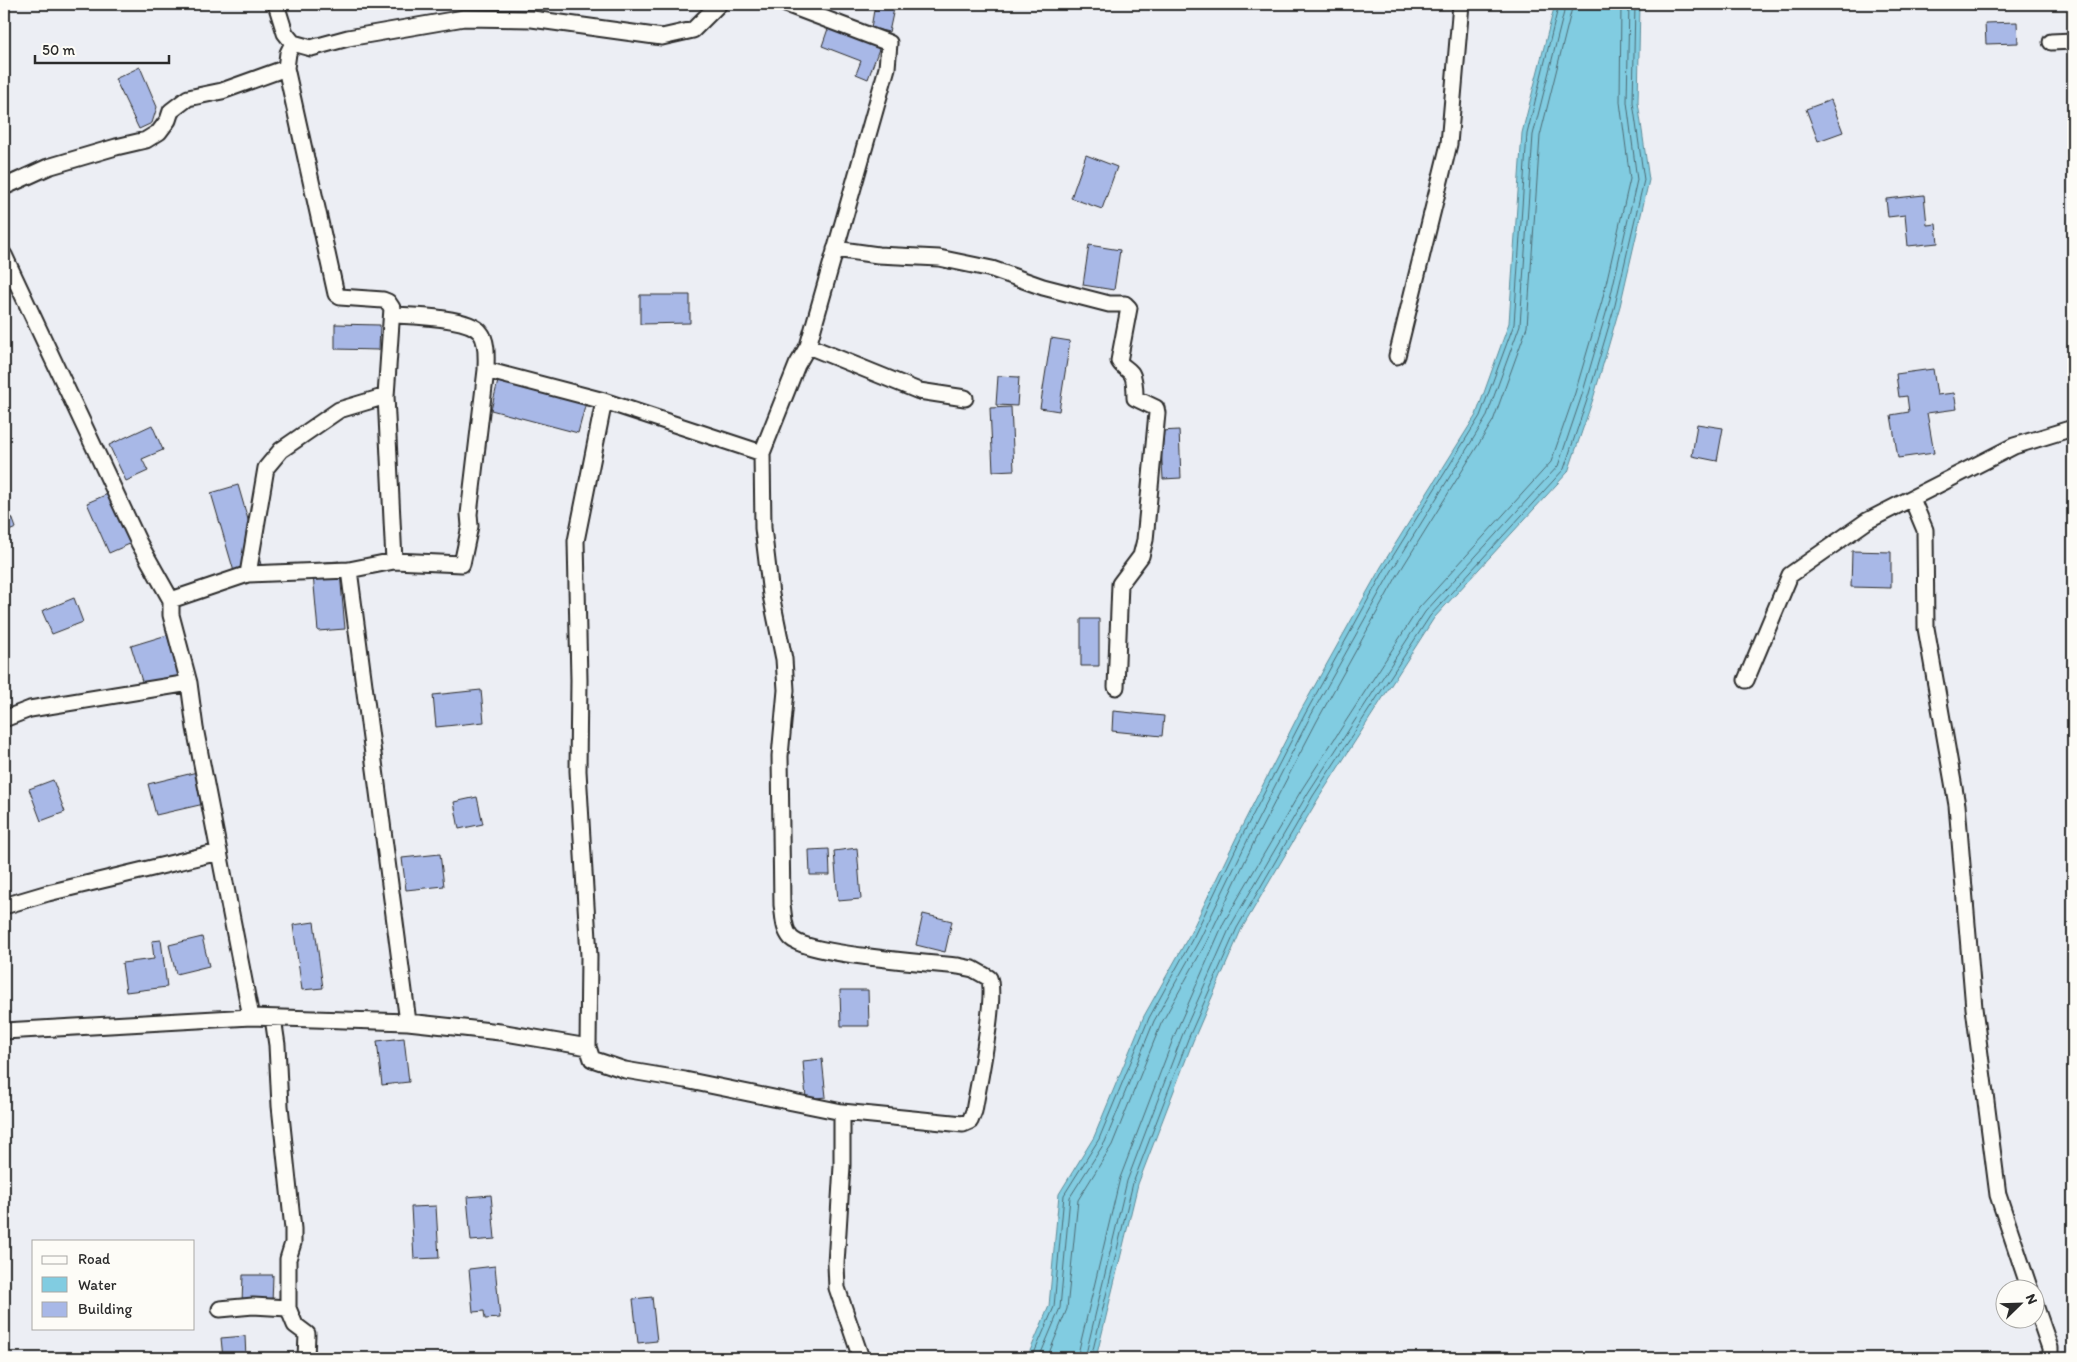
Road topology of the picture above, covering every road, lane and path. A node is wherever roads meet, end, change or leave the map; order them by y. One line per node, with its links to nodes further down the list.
1 (276, 4): 7 (street)
2 (719, 4): 7 (street)
3 (786, 4): 10 (street)
4 (1461, 4): 14 (street)
5 (2073, 41): 6 (street)
6 (2051, 42)
7 (293, 43): 8 (street)
8 (286, 68): 9 (street); 12 (street)
9 (4, 186)
10 (835, 248): 13 (street); 28 (street)
11 (4, 255): 25 (street)
12 (393, 315): 15 (street); 16 (street)
13 (808, 346): 17 (street); 20 (street)
14 (1397, 356)
15 (486, 370): 18 (street); 22 (street)
16 (386, 396): 22 (street); 24 (street)
17 (965, 398)
18 (604, 401): 20 (street); 36 (street)
19 (2073, 428): 21 (street)
20 (762, 453): 37 (street)
21 (1912, 499): 26 (street); 38 (street)
22 (394, 561): 23 (street)
23 (349, 570): 24 (street); 34 (street)
24 (248, 574): 25 (street)
25 (171, 600): 27 (street)
26 (1746, 680)
27 (189, 683): 29 (street); 30 (street)
28 (1116, 687)
29 (4, 719)
30 (220, 852): 31 (street); 32 (street)
31 (4, 906)
32 (251, 1017): 33 (street); 35 (street)
33 (273, 1018): 34 (street); 39 (street)
34 (408, 1022): 36 (street)
35 (4, 1031)
36 (588, 1048): 37 (street)
37 (842, 1112): 43 (street)
38 (2027, 1280)
39 (288, 1308): 40 (street); 42 (street)
40 (220, 1309)
41 (2044, 1330): 44 (street)
42 (306, 1358)
43 (861, 1358)
44 (2050, 1358)

